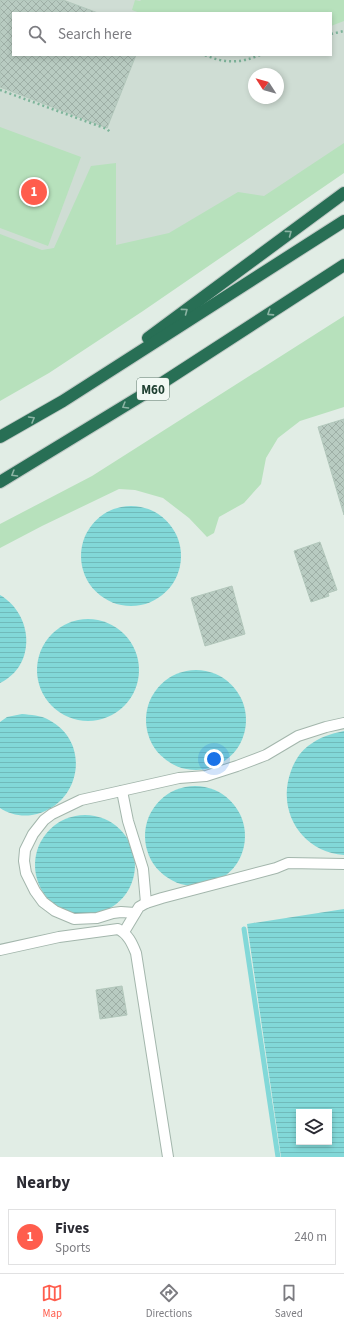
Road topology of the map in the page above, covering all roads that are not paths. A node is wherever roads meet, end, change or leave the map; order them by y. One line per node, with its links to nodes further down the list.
1 (344, 193): 6 (highway, M60, one-way to 1)
2 (344, 221): 6 (highway, M60)
3 (344, 265): 5 (highway, M60)
4 (344, 271): 5 (highway, M60)
5 (303, 291): 8 (highway, M60, one-way to 8)
6 (64, 401): 7 (highway, M60, one-way to 6)
7 (0, 437)
8 (0, 482)
9 (344, 724): 10 (lane)
10 (122, 791): 12 (lane); 13 (lane)
11 (344, 864): 12 (lane)
12 (146, 903): 13 (lane)
13 (135, 913): 14 (lane)
14 (124, 932): 15 (lane); 16 (lane)
15 (0, 950)
16 (168, 1157)

